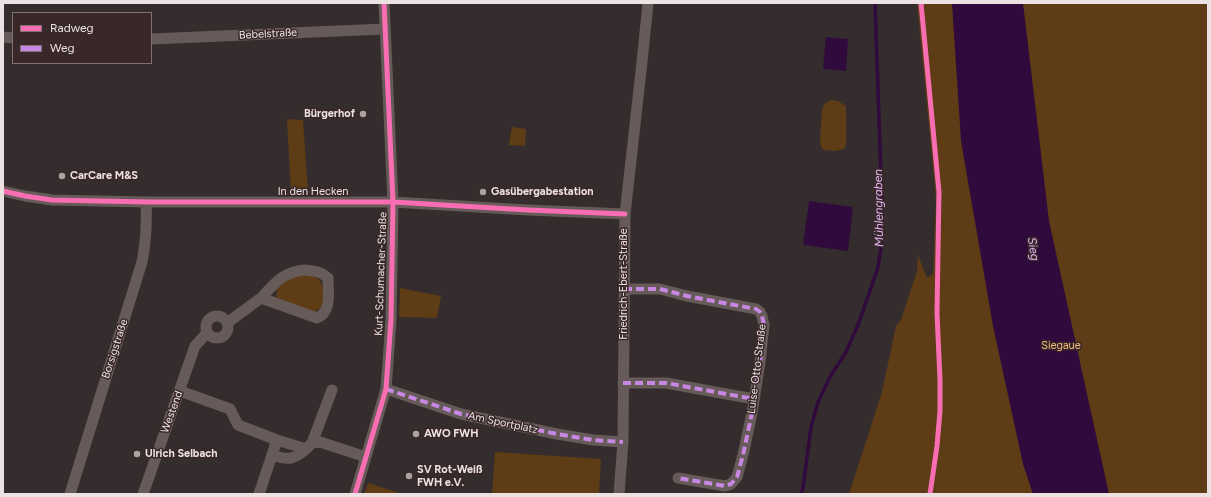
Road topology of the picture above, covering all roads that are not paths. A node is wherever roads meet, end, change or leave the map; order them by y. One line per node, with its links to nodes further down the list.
1 (384, 3): 3 (street, Kurt-Schumacher-Straße)
2 (648, 3): 8 (street, Friedrich-Ebert-Straße)
3 (385, 29): 4 (street, Bebelstraße); 7 (street, Kurt-Schumacher-Straße)
4 (152, 38)
5 (3, 191): 6 (street, In den Hecken)
6 (146, 202): 7 (street, In den Hecken); 22 (street, Borsigstraße)
7 (393, 202): 8 (street, In den Hecken); 12 (street, Kurt-Schumacher-Straße)
8 (624, 214): 9 (street, Friedrich-Ebert-Straße)
9 (624, 290): 11 (street, Friedrich-Ebert-Straße); 15 (street, Luise-Otto-Straße)
10 (261, 298): 10 (street); 14 (street, Westend)
11 (623, 383): 15 (street); 17 (street, Friedrich-Ebert-Straße)
12 (386, 389): 17 (street, Am Sportplatz); 20 (street, Kurt-Schumacher-Straße)
13 (332, 390): 18 (street)
14 (180, 391): 16 (street); 23 (street, Westend)
15 (754, 399): 21 (street, Luise-Otto-Straße)
16 (277, 440): 18 (street); 19 (street)
17 (623, 442): 26 (street, Friedrich-Ebert-Straße)
18 (309, 446): 19 (street); 20 (street)
19 (273, 455): 24 (street)
20 (366, 457): 25 (street, Kurt-Schumacher-Straße)
21 (678, 478)
22 (70, 494)
23 (143, 494)
24 (259, 494)
25 (355, 494)
26 (620, 494)

